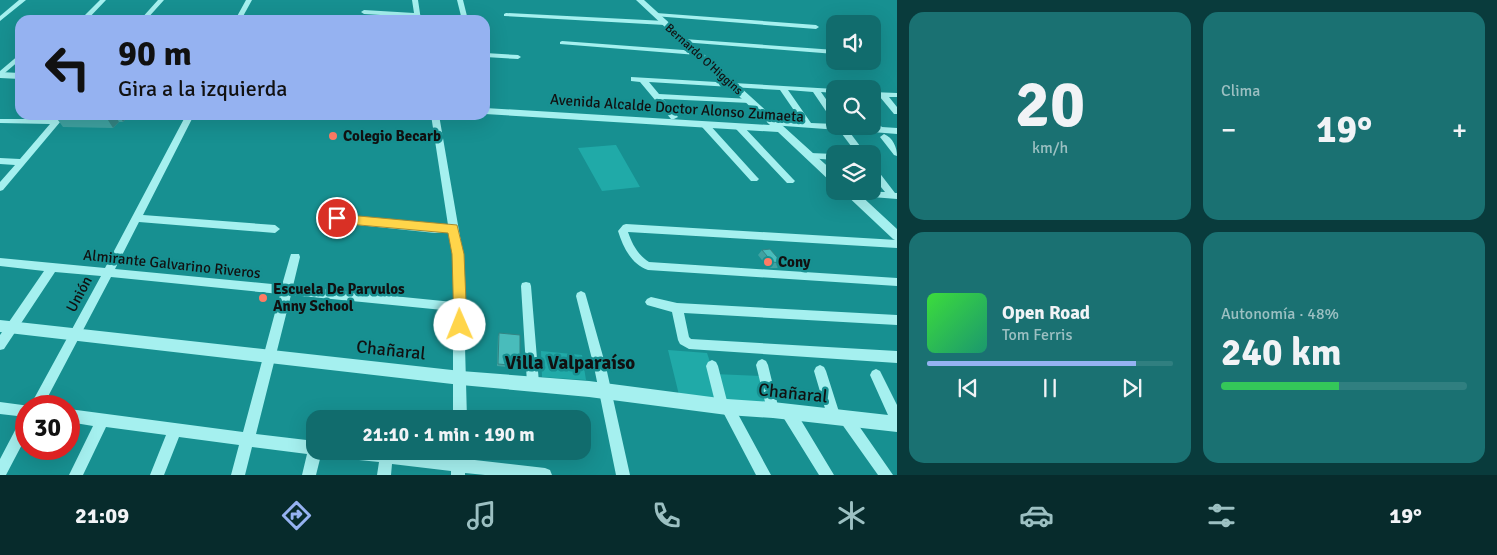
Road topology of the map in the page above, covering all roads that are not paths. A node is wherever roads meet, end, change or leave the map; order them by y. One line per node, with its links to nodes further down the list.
1 (23, 0): 19 (street)
2 (103, 0): 10 (street)
3 (161, 0): 11 (street)
4 (249, 0): 12 (street)
5 (415, 0): 14 (street)
6 (460, 0): 15 (street)
7 (640, 0): 17 (street, Bernardo O'Higgins)
8 (500, 8): 18 (street)
9 (364, 12): 13 (street)
10 (88, 15)
11 (148, 15)
12 (241, 15)
13 (396, 15)
14 (418, 15)
15 (464, 15)
16 (506, 15): 18 (street)
17 (656, 15): 20 (street, Bernardo O'Higgins); 21 (street)
18 (571, 17): 20 (street)
19 (0, 18)
20 (665, 23): 22 (street, Bernardo O'Higgins)
21 (816, 27)
22 (684, 41): 24 (street); 25 (street, Bernardo O'Higgins)
23 (562, 43): 25 (street)
24 (826, 51)
25 (697, 53): 33 (street, Bernardo O'Higgins)
26 (490, 54): 27 (street)
27 (518, 56)
28 (15, 61): 29 (street)
29 (0, 75): 30 (street)
30 (15, 76)
31 (0, 82): 32 (street)
32 (15, 83)
33 (732, 84): 34 (street); 39 (street); 40 (street, Bernardo O'Higgins)
34 (782, 88): 35 (street); 53 (street)
35 (815, 90): 36 (street); 41 (street)
36 (826, 91)
37 (883, 95): 38 (street); 43 (street)
38 (897, 95)
39 (656, 96): 40 (street); 45 (street)
40 (750, 101): 52 (street, Bernardo O'Higgins)
41 (826, 105)
42 (490, 106): 45 (street, Avenida Alcalde Doctor Alonso Zumaeta)
43 (896, 109)
44 (490, 111): 51 (street, Avenida Alcalde Doctor Alonso Zumaeta)
45 (674, 117): 52 (street, Avenida Alcalde Doctor Alonso Zumaeta)
46 (39, 120): 50 (street)
47 (58, 120): 64 (street)
48 (187, 120): 73 (street, Unión)
49 (436, 120): 76 (street)
50 (0, 122)
51 (705, 125): 54 (street, Avenida Alcalde Doctor Alonso Zumaeta); 66 (street)
52 (777, 126): 53 (street, Avenida Alcalde Doctor Alonso Zumaeta); 54 (street, Avenida Alcalde Doctor Alonso Zumaeta); 56 (street, Avenida Alcalde Doctor Alonso Zumaeta); 61 (street, Bernardo O'Higgins)
53 (809, 126): 55 (street, Avenida Alcalde Doctor Alonso Zumaeta)
54 (739, 128): 68 (street)
55 (826, 128)
56 (826, 129)
57 (897, 131): 58 (street, Avenida Alcalde Doctor Alonso Zumaeta)
58 (882, 134): 59 (street, Avenida Alcalde Doctor Alonso Zumaeta); 60 (street)
59 (897, 137)
60 (897, 153)
61 (810, 156): 62 (street); 65 (street, Bernardo O'Higgins)
62 (826, 157)
63 (0, 161): 64 (street)
64 (23, 162): 69 (street)
65 (826, 171)
66 (754, 179)
67 (881, 180): 71 (street)
68 (790, 181)
69 (0, 188)
70 (881, 195): 71 (street)
71 (894, 196)
72 (859, 200): 75 (street)
73 (136, 218): 77 (street); 83 (street, Unión)
74 (329, 218): 76 (street)
75 (892, 227): 78 (street)
76 (453, 228): 89 (street)
77 (275, 229)
78 (897, 236)
79 (897, 244): 84 (street)
80 (295, 257): 86 (street)
81 (0, 262): 82 (street, Almirante Galvarino Riveros)
82 (52, 267): 83 (street, Almirante Galvarino Riveros); 92 (street)
83 (108, 273): 86 (street, Almirante Galvarino Riveros); 93 (street, Unión)
84 (897, 282)
85 (526, 286): 102 (street)
86 (287, 290): 89 (street, Almirante Galvarino Riveros); 95 (street)
87 (581, 296): 103 (street)
88 (651, 302): 90 (street)
89 (460, 308): 101 (street)
90 (677, 308): 91 (street); 96 (street)
91 (897, 320)
92 (6, 326): 93 (street, Chañaral); 94 (street)
93 (76, 334): 95 (street, Chañaral); 104 (street, Unión)
94 (0, 346)
95 (269, 356): 101 (street, Chañaral); 116 (street)
96 (897, 358)
97 (762, 365): 109 (street)
98 (712, 366): 105 (street)
99 (820, 371): 111 (street)
100 (876, 375): 112 (street)
101 (461, 378): 102 (street, Chañaral); 108 (street)
102 (533, 383): 103 (street, Chañaral)
103 (605, 392): 105 (street, Chañaral); 130 (street)
104 (42, 395)
105 (724, 407): 109 (street, Chañaral); 131 (street)
106 (0, 408): 107 (street)
107 (15, 410)
108 (460, 410)
109 (780, 411): 111 (street, Chañaral); 132 (street)
110 (80, 417): 113 (street)
111 (840, 417): 114 (street, Chañaral); 133 (street)
112 (897, 419)
113 (103, 420): 115 (street); 124 (street)
114 (897, 424)
115 (175, 429): 116 (street); 125 (street)
116 (248, 439): 118 (street); 126 (street)
117 (15, 445): 123 (street)
118 (306, 448)
119 (312, 460): 127 (street)
120 (386, 460): 128 (street)
121 (410, 460): 122 (street)
122 (459, 464): 129 (street)
123 (0, 473)
124 (76, 475)
125 (157, 475)
126 (238, 475)
127 (309, 475)
128 (384, 475)
129 (545, 475)
130 (623, 475)
131 (764, 475)
132 (827, 475)
133 (886, 475)

